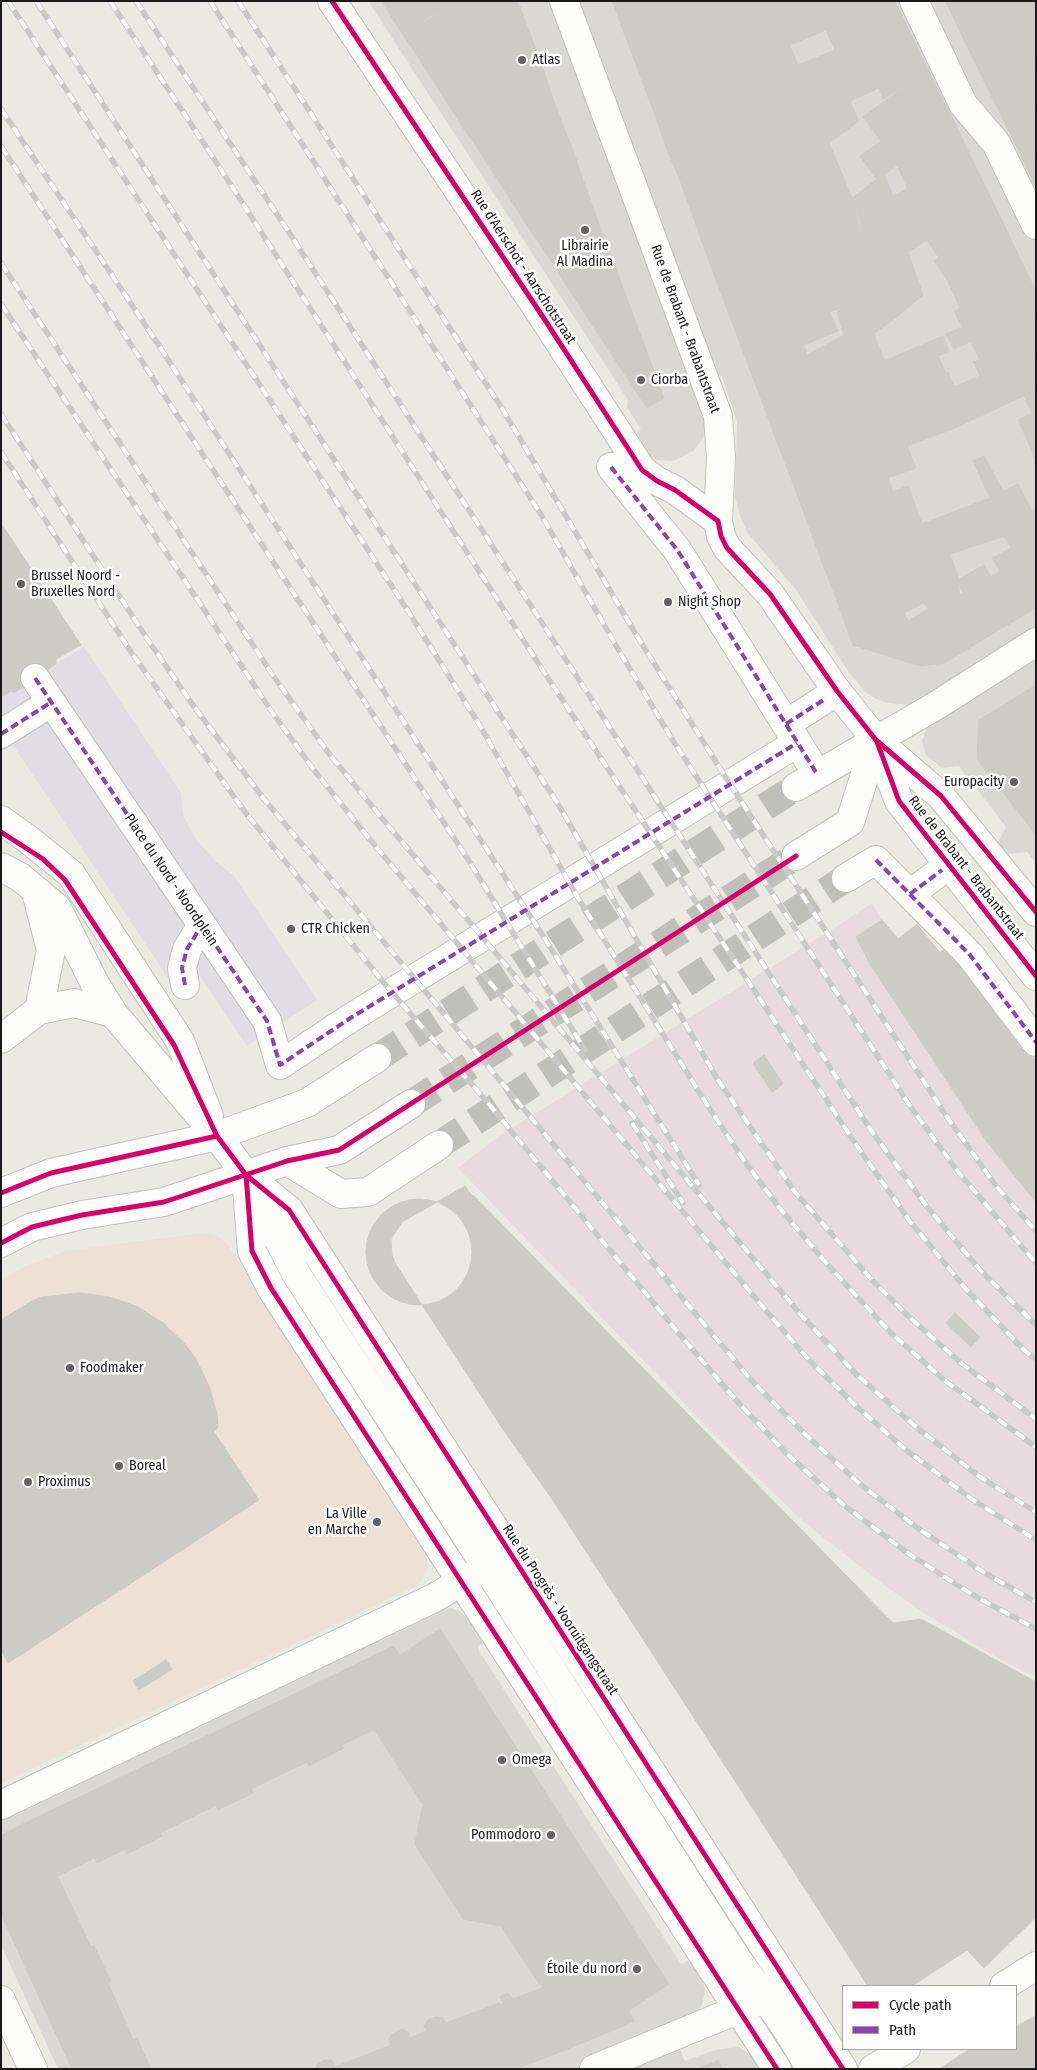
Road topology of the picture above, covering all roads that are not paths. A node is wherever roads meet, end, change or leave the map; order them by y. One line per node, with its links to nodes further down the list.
1 (332, 1): 6 (street, Rue d'Aerschot - Aarschotstraat)
2 (564, 1): 6 (street, Rue de Brabant - Brabantstraat)
3 (914, 1): 4 (street)
4 (1036, 224)
5 (611, 467): 11 (street)
6 (718, 521): 13 (street, Rue de Brabant - Brabantstraat)
7 (1036, 642): 13 (street)
8 (35, 678): 10 (street, Place du Nord - Noordplein)
9 (825, 699): 11 (street)
10 (50, 703): 12 (street); 22 (street, Place du Nord - Noordplein)
11 (792, 733): 13 (street); 22 (street, Place du Nord - Noordplein)
12 (1, 734)
13 (876, 740): 15 (street); 21 (street, Rue de Brabant - Brabantstraat); 23 (street, Rue de Brabant - Brabantstraat)
14 (1, 820): 31 (street)
15 (796, 856)
16 (1, 867): 19 (street)
17 (942, 870): 20 (street)
18 (846, 878): 20 (street)
19 (35, 890): 25 (street); 26 (street)
20 (910, 894): 28 (street)
21 (1036, 912)
22 (202, 925): 24 (street)
23 (1036, 976)
24 (185, 985)
25 (39, 1010): 26 (street); 27 (street)
26 (113, 1013): 31 (street)
27 (1, 1039)
28 (1036, 1042)
29 (377, 1058): 31 (street)
30 (411, 1104): 33 (street)
31 (217, 1136): 34 (street, Rue du Progrès - Vooruitgangstraat); 35 (street)
32 (439, 1146): 33 (street)
33 (287, 1161): 34 (street)
34 (246, 1175): 36 (street); 37 (street, Rue du Progrès - Vooruitgangstraat); 38 (street, Rue du Progrès - Vooruitgangstraat); 39 (street)
35 (1, 1193)
36 (1, 1243)
37 (509, 1552): 38 (street); 43 (street, Rue du Progrès - Vooruitgangstraat)
38 (486, 1567): 39 (street); 43 (street, Rue du Progrès - Vooruitgangstraat)
39 (461, 1582): 40 (street); 45 (street)
40 (1, 1805)
41 (1036, 1966): 42 (street)
42 (1006, 1985)
43 (776, 1990): 45 (street); 50 (street, Rue du Progrès - Vooruitgangstraat); 51 (street, Rue du Progrès - Vooruitgangstraat)
44 (1, 2000): 47 (street)
45 (739, 2011): 48 (street); 49 (street)
46 (904, 2050): 52 (street)
47 (33, 2069)
48 (594, 2069)
49 (777, 2069)
50 (811, 2069)
51 (843, 2069)
52 (874, 2069)

